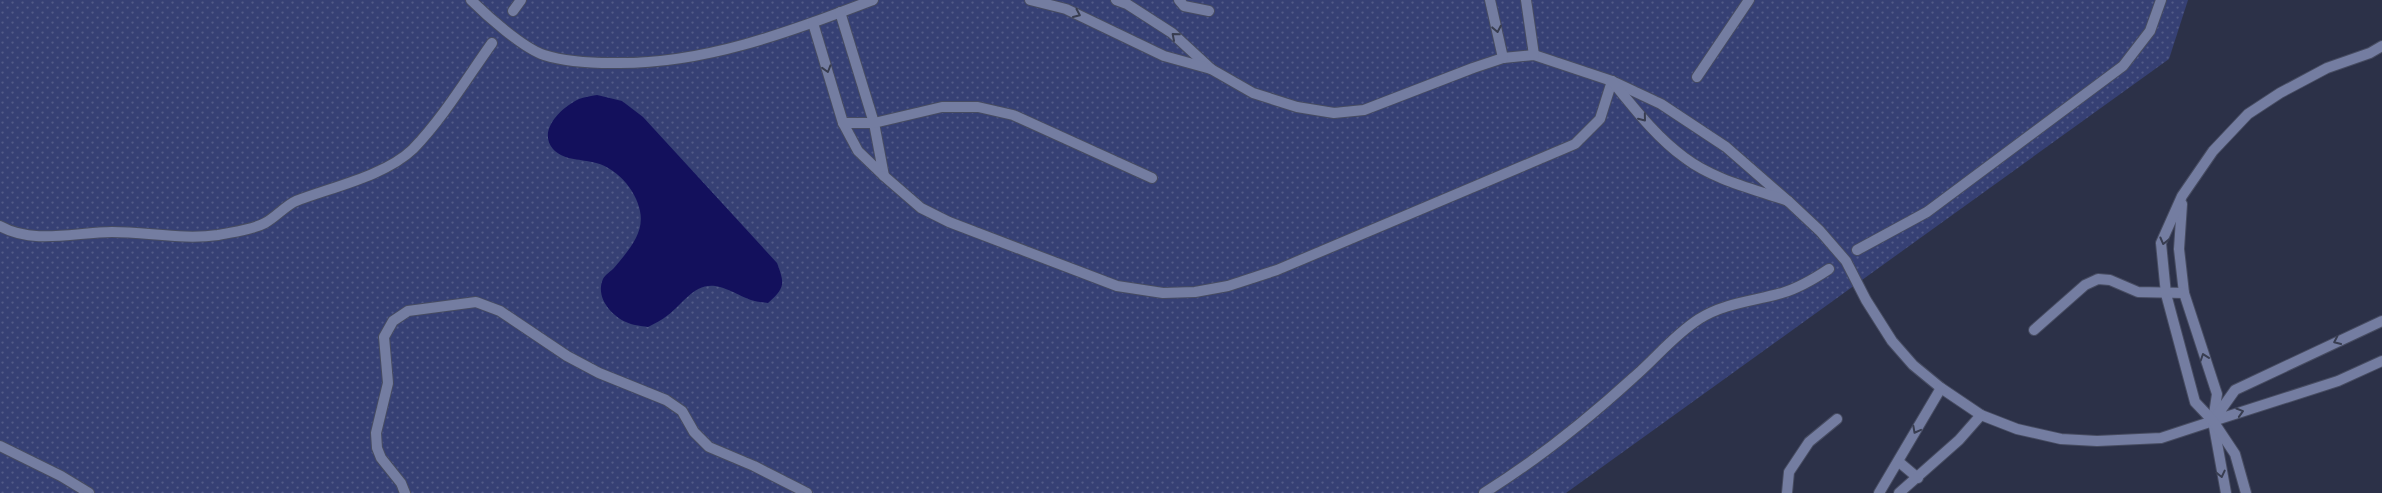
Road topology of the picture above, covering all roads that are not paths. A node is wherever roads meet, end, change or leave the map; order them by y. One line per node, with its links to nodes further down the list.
1 (471, 0): 14 (street)
2 (521, 0): 11 (street)
3 (873, 0): 13 (street)
4 (1030, 0): 19 (street, one-way to 19)
5 (1116, 0): 19 (street, one-way to 5)
6 (1179, 0): 12 (street)
7 (1490, 0): 18 (street, one-way to 18)
8 (1526, 0): 17 (street)
9 (1749, 0): 20 (street)
10 (2161, 0): 29 (street)
11 (513, 11)
12 (1209, 11)
13 (840, 12): 14 (street); 23 (street)
14 (813, 23): 22 (street, one-way to 22)
15 (492, 43): 28 (street)
16 (2382, 46): 26 (street)
17 (1534, 55): 18 (street); 21 (street)
18 (1503, 58): 19 (street)
19 (1211, 69)
20 (1697, 77)
21 (1612, 80): 24 (street); 27 (street); 27 (street, one-way to 27)
22 (843, 123): 23 (street); 24 (street)
23 (874, 123): 24 (street); 25 (street)
24 (884, 176)
25 (1152, 178)
26 (2182, 196): 31 (street); 32 (street, one-way to 32)
27 (1788, 201): 36 (street)
28 (0, 226)
29 (1857, 250)
30 (1829, 269): 46 (street)
31 (2184, 293): 32 (street); 39 (street, one-way to 31)
32 (2166, 294): 34 (street); 39 (street)
33 (2382, 321): 39 (street, one-way to 39)
34 (2034, 330)
35 (2382, 361): 39 (street, one-way to 35)
36 (1941, 388): 37 (street); 41 (street, one-way to 41)
37 (1981, 415): 39 (street); 42 (street)
38 (1837, 419): 47 (street)
39 (2213, 421): 50 (street, one-way to 50); 51 (street)
40 (0, 446): 43 (street)
41 (1899, 462): 42 (street); 48 (street)
42 (1918, 478): 49 (street)
43 (89, 493)
44 (405, 493): 45 (street)
45 (807, 493)
46 (1484, 493)
47 (1787, 493)
48 (1879, 493)
49 (1899, 493)
50 (2226, 493)
51 (2246, 493)

